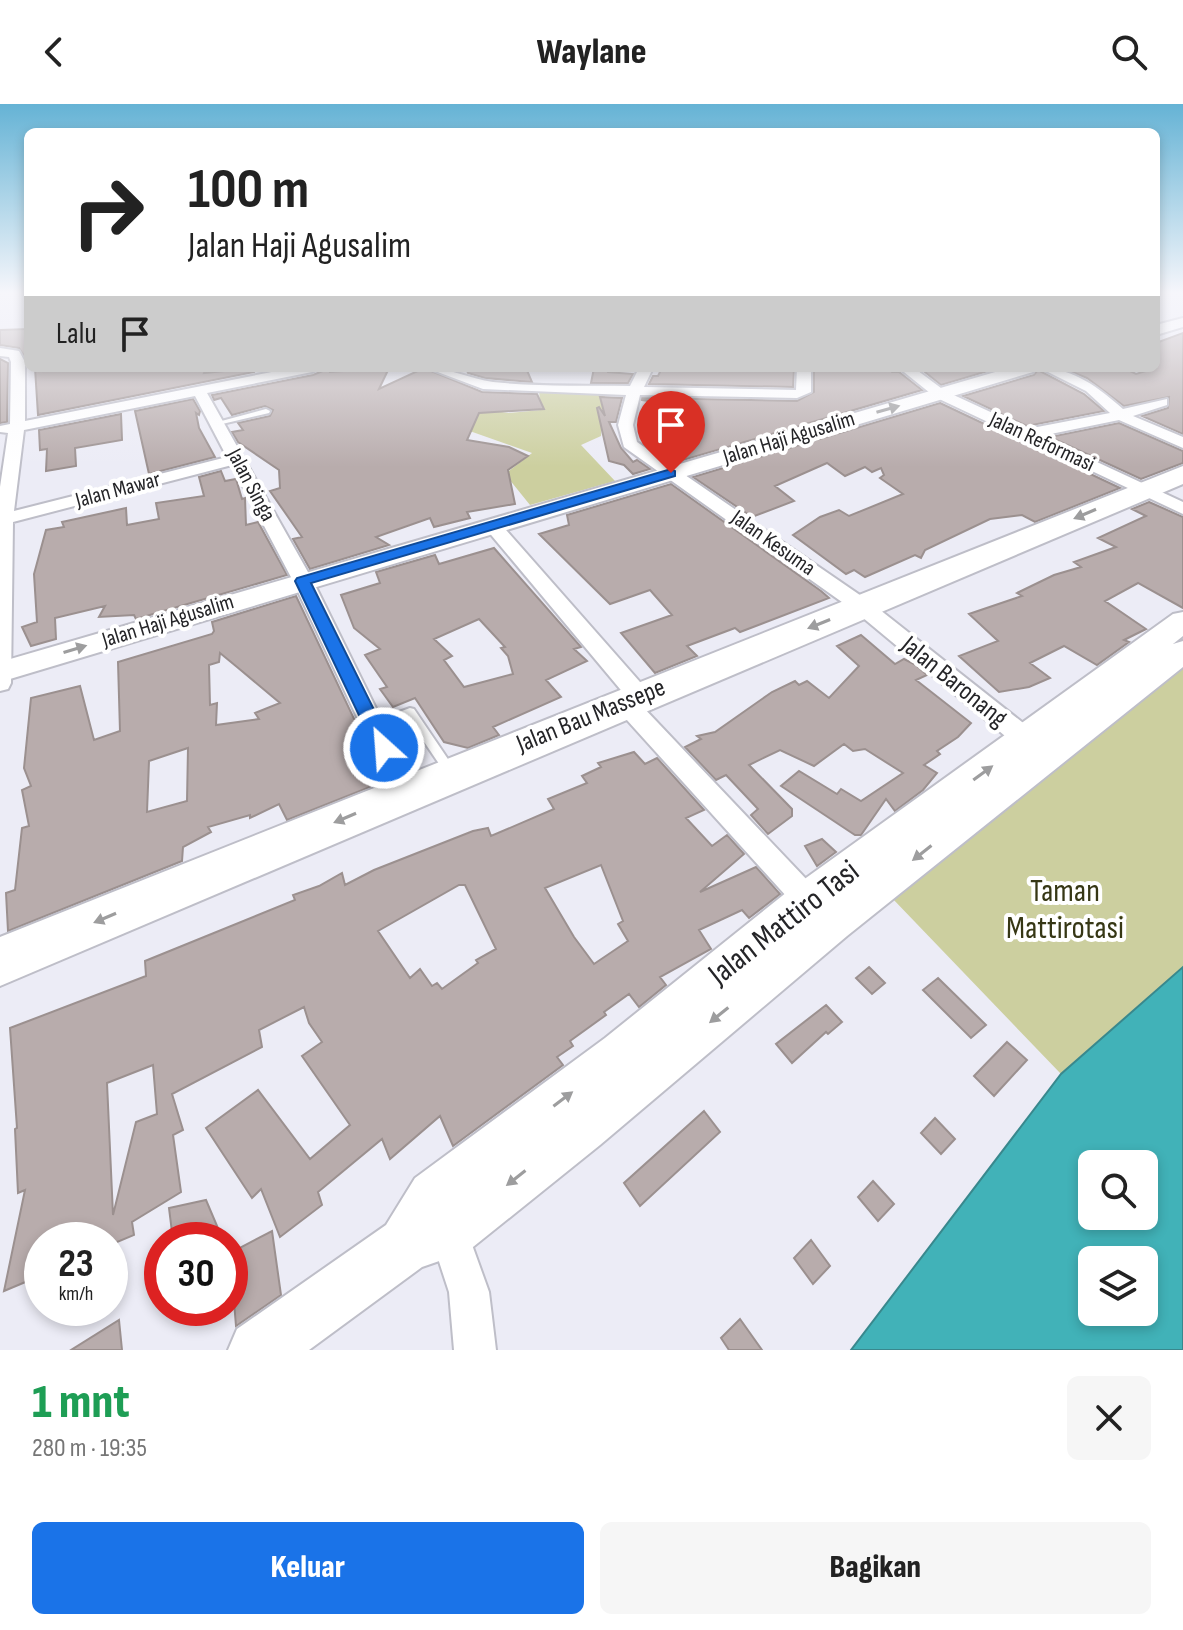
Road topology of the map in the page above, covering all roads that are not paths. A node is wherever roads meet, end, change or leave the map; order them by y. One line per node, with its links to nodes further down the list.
1 (5, 352): 16 (street)
2 (284, 372): 9 (street)
3 (460, 372): 10 (street)
4 (644, 372): 10 (street, Jalan Kesuma)
5 (804, 372): 10 (street)
6 (911, 372): 11 (street, Jalan Reformasi)
7 (1012, 372): 11 (street, Jalan Haji Agusalim)
8 (1056, 372): 14 (street)
9 (202, 384): 15 (street, Jalan Singa); 16 (street)
10 (633, 393): 20 (street, Jalan Kesuma)
11 (940, 394): 17 (street, Jalan Reformasi); 20 (street, Jalan Haji Agusalim, one-way to 11)
12 (1162, 402): 14 (street)
13 (266, 411): 15 (lane)
14 (1122, 416): 17 (street); 18 (street)
15 (218, 423): 19 (street, Jalan Singa)
16 (9, 428): 24 (street)
17 (1025, 434): 22 (street, Jalan Reformasi)
18 (1183, 443)
19 (237, 459): 24 (street, Jalan Mawar); 26 (street, Jalan Singa)
20 (671, 473): 25 (street, Jalan Haji Agusalim); 27 (street, Jalan Kesuma)
21 (1183, 474): 22 (highway, Jalan Bau Massepe)
22 (1143, 490): 23 (street, Jalan Reformasi); 27 (highway, Jalan Bau Massepe, one-way to 27)
23 (1183, 509)
24 (2, 520): 30 (street)
25 (493, 526): 26 (street, Jalan Haji Agusalim); 32 (street)
26 (303, 581): 30 (street, Jalan Haji Agusalim, one-way to 26); 33 (street, Jalan Singa)
27 (863, 607): 32 (highway, Jalan Bau Massepe, one-way to 32); 34 (street, Jalan Baronang)
28 (1183, 621): 34 (main road, Jalan Mattiro Tasi)
29 (1183, 651): 34 (main road, Jalan Mattiro Tasi)
30 (0, 672): 31 (street)
31 (0, 683)
32 (632, 700): 35 (highway, Jalan Bau Massepe); 37 (street)
33 (373, 726): 35 (lane); 36 (street, Jalan Singa)
34 (1037, 748): 37 (main road, Jalan Mattiro Tasi)
35 (452, 774): 36 (highway, Jalan Bau Massepe)
36 (405, 793): 38 (highway, Jalan Bau Massepe, one-way to 38)
37 (819, 912): 39 (main road, Jalan Mattiro Tasi)
38 (0, 962)
39 (427, 1238): 40 (main road, Jalan Mattiro Tasi); 41 (street)
40 (258, 1350)
41 (475, 1350)

